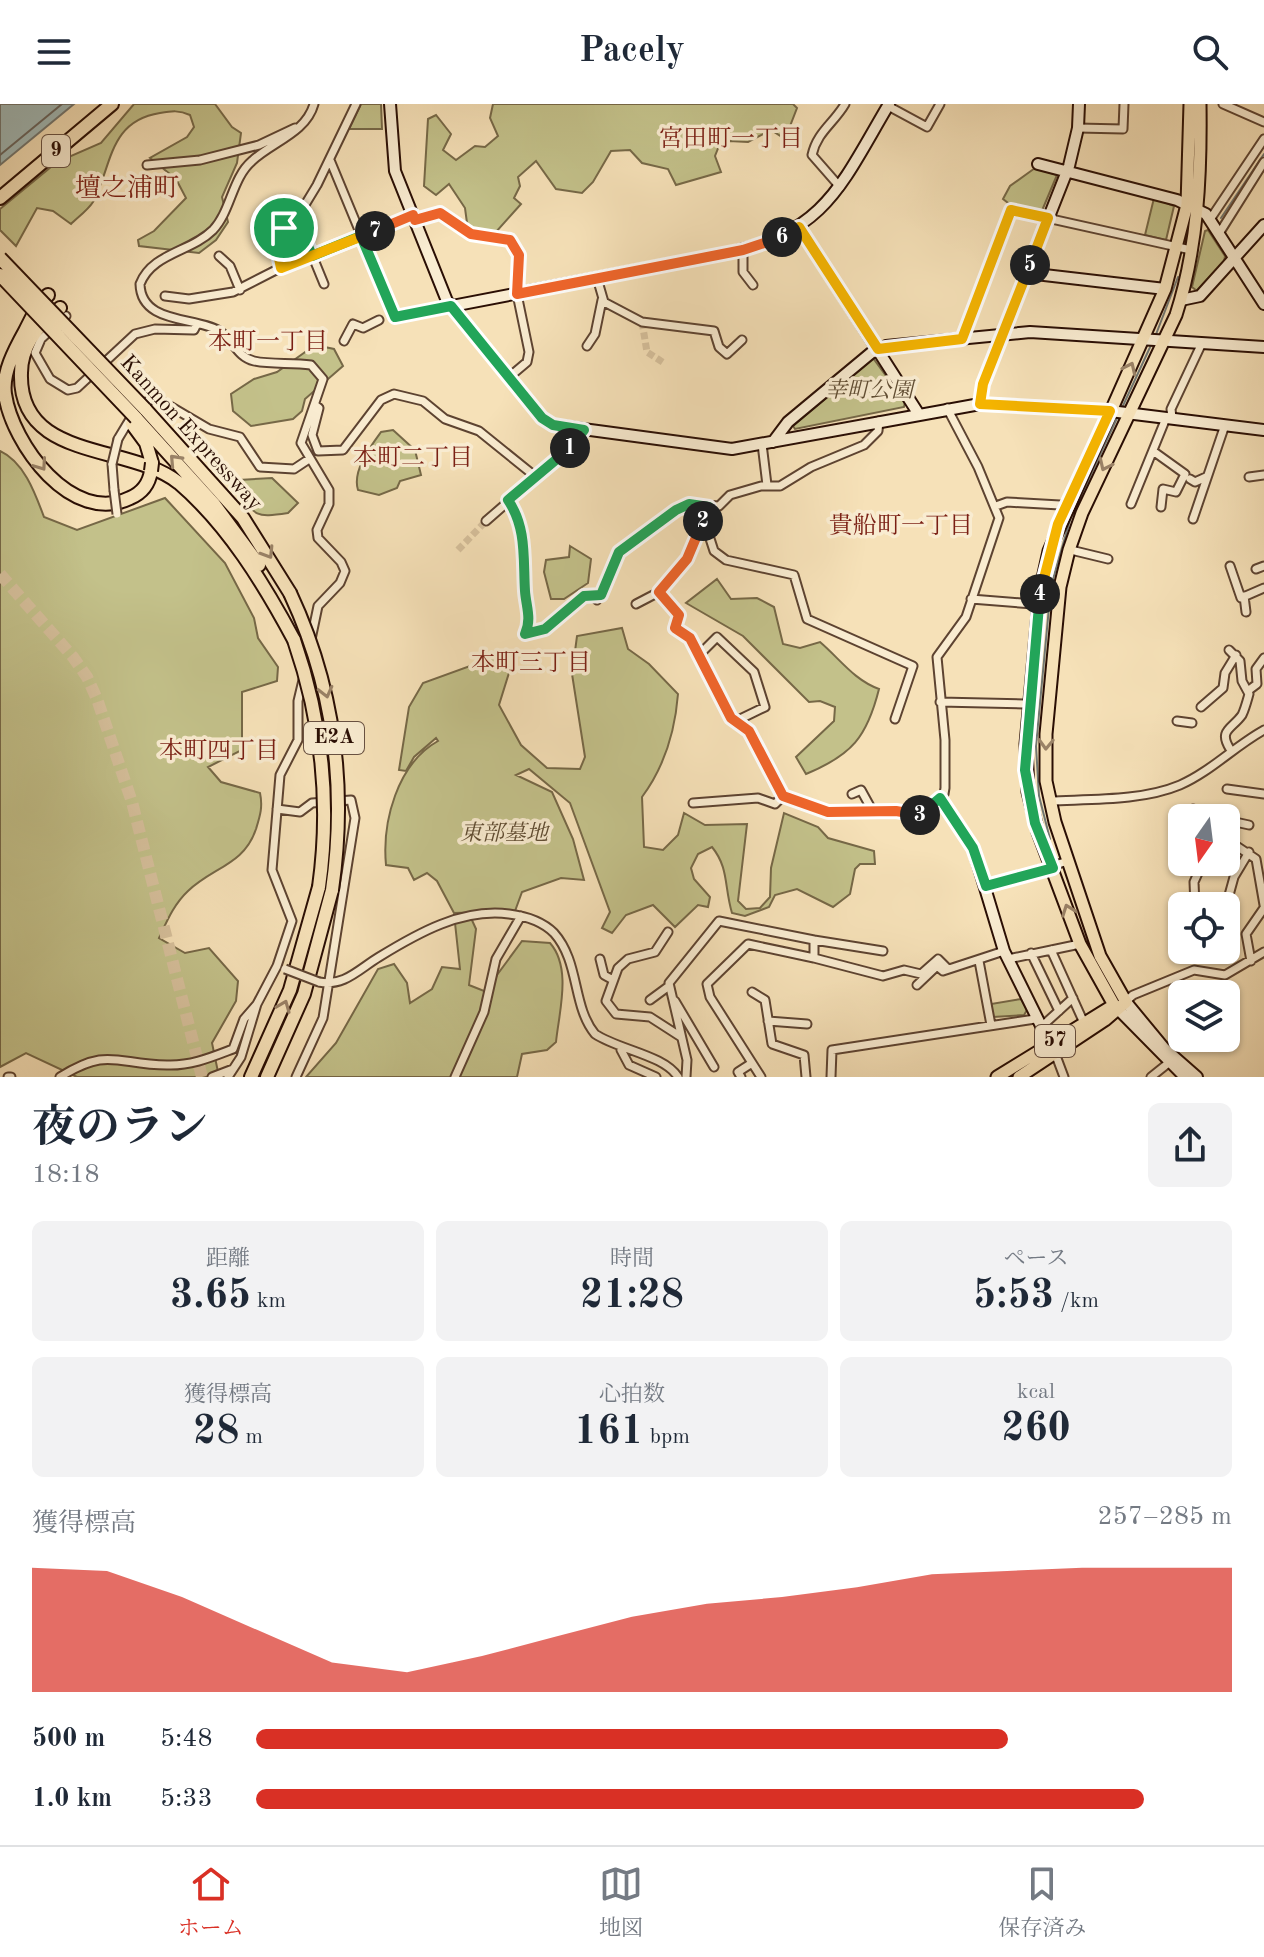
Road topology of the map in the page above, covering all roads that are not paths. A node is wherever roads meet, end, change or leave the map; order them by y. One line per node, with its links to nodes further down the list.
1 (100, 104): 24 (highway, 9)
2 (112, 104): 25 (highway, 9)
3 (314, 104): 16 (street)
4 (356, 104): 18 (street)
5 (390, 104): 28 (street)
6 (845, 104): 23 (street)
7 (940, 104): 13 (street)
8 (1079, 104): 15 (street)
9 (1124, 104): 15 (street)
10 (1190, 104): 26 (main road)
11 (1200, 104): 26 (main road)
12 (1223, 104): 14 (street)
13 (888, 105): 23 (street)
14 (1264, 122)
15 (1078, 128): 22 (street)
16 (296, 129): 21 (street); 60 (street)
17 (1264, 139): 30 (street)
18 (330, 160): 27 (street); 34 (street)
19 (1264, 162): 33 (street)
20 (1038, 164): 22 (street)
21 (147, 165)
22 (1067, 171): 26 (street); 29 (street)
23 (840, 187): 32 (street)
24 (0, 188)
25 (0, 198)
26 (1192, 207): 30 (street); 35 (main road); 37 (main road)
27 (299, 214): 39 (street); 42 (street)
28 (414, 218): 34 (street); 50 (street); 56 (street)
29 (1048, 218): 35 (street); 43 (street); 62 (street)
30 (1211, 218): 33 (street)
31 (1264, 225): 41 (street)
32 (799, 227): 36 (street); 69 (street)
33 (1220, 232): 41 (street)
34 (361, 236): 39 (street); 58 (street)
35 (1178, 247): 37 (street); 48 (main road)
36 (743, 250): 45 (street); 47 (street)
37 (1191, 250): 54 (main road)
38 (219, 256): 49 (street)
39 (312, 256): 42 (street); 46 (street)
40 (0, 258): 76 (highway, Kanmon Expressway / E2A, bridge)
41 (1236, 258): 54 (street); 55 (street)
42 (281, 268): 49 (street)
43 (1027, 273): 48 (street); 61 (street)
44 (0, 275): 76 (highway, bridge)
45 (597, 278): 50 (street); 53 (street)
46 (324, 284)
47 (753, 285)
48 (1165, 289): 64 (main road)
49 (240, 290): 52 (street)
50 (517, 294): 56 (street); 70 (street)
51 (48, 295): 76 (highway, one-way to 76)
52 (165, 296)
53 (602, 300): 63 (street); 67 (street)
54 (1181, 300): 64 (main road)
55 (1264, 304)
56 (451, 306): 58 (street); 70 (street)
57 (63, 312): 60 (street); 112 (highway)
58 (395, 317)
59 (379, 320): 65 (street)
60 (197, 324): 72 (street)
61 (1002, 335): 62 (street); 64 (street); 71 (street)
62 (962, 339): 69 (street)
63 (742, 340)
64 (1154, 340): 66 (street); 74 (main road); 74 (main road, one-way to 64)
65 (344, 341)
66 (1202, 343): 68 (street); 78 (street)
67 (587, 346)
68 (1264, 347)
69 (878, 349): 75 (street); 82 (street)
70 (508, 378): 80 (street)
71 (980, 404): 73 (street); 74 (street)
72 (315, 405): 84 (street); 86 (street)
73 (947, 408): 75 (street); 93 (street)
74 (1120, 412): 78 (street); 96 (main road, one-way to 96); 96 (main road)
75 (918, 413): 77 (street)
76 (137, 416): 112 (highway, Kanmon Expressway / E2A, one-way to 76); 186 (highway, Kanmon Expressway / E2A, one-way to 186, bridge)
77 (879, 421): 82 (street); 90 (street)
78 (1168, 421): 79 (street); 83 (street)
79 (1225, 425): 81 (street); 87 (street)
80 (584, 430): 82 (street); 86 (street)
81 (1264, 430)
82 (767, 443): 90 (street)
83 (1153, 451): 92 (street); 95 (street)
84 (309, 459): 97 (street, bridge); 133 (street)
85 (1264, 475): 88 (street)
86 (536, 477): 91 (street)
87 (1206, 477): 89 (street); 98 (street)
88 (1249, 477)
89 (1190, 479)
90 (767, 485): 94 (street)
91 (508, 500): 94 (street); 100 (street)
92 (1131, 504)
93 (996, 506): 96 (street); 107 (street)
94 (709, 507): 99 (street)
95 (1161, 507)
96 (1071, 509): 109 (main road); 110 (main road)
97 (117, 514)
98 (1193, 519)
99 (704, 520): 105 (street); 120 (street)
100 (486, 521)
101 (1075, 551): 102 (street)
102 (1108, 559)
103 (1230, 566): 106 (street)
104 (1264, 588): 106 (street)
105 (659, 592): 108 (street); 113 (street)
106 (1244, 596): 111 (street)
107 (971, 599): 109 (street); 116 (street)
108 (636, 604)
109 (1039, 605): 110 (street); 117 (main road)
110 (1056, 606): 118 (main road)
111 (1246, 612)
112 (294, 640): 185 (highway, Kanmon Expressway / E2A, one-way to 112, bridge)
113 (699, 655): 121 (street); 121 (street)
114 (1264, 658): 115 (street)
115 (1249, 690): 119 (street); 125 (street)
116 (940, 702): 117 (street); 131 (street)
117 (1029, 705): 118 (street); 127 (main road)
118 (1047, 706): 127 (main road, one-way to 127)
119 (1201, 707)
120 (895, 719)
121 (736, 721): 130 (street)
122 (1177, 721): 123 (street)
123 (1192, 723)
124 (1264, 730): 125 (street)
125 (1230, 749): 127 (street)
126 (1227, 789): 129 (street)
127 (1040, 793): 139 (main road); 140 (main road)
128 (852, 794): 134 (street)
129 (1264, 794)
130 (783, 796): 132 (street); 134 (street)
131 (940, 798): 134 (street); 141 (street)
132 (693, 803)
133 (277, 809): 157 (street); 160 (street)
134 (872, 810)
135 (1240, 823): 136 (street)
136 (1249, 825)
137 (1240, 847): 138 (street)
138 (1249, 852): 142 (street); 143 (street)
139 (1068, 861): 140 (street); 168 (main road)
140 (1053, 868): 141 (street); 147 (main road, one-way to 140)
141 (986, 886): 152 (street)
142 (1230, 892)
143 (1264, 907): 156 (street)
144 (521, 916): 160 (street); 177 (street); 188 (street)
145 (668, 929): 159 (street)
146 (814, 940): 149 (street); 153 (street); 162 (street)
147 (1080, 944): 148 (street); 168 (main road)
148 (1051, 950): 151 (street); 164 (street)
149 (883, 951)
150 (1264, 952): 156 (street)
151 (1031, 953): 152 (street); 169 (street)
152 (1006, 955): 155 (street); 171 (street)
153 (814, 958): 158 (street); 179 (street)
154 (600, 959): 159 (street)
155 (979, 961): 158 (street); 174 (street)
156 (1251, 961): 168 (street)
157 (281, 968): 160 (street, bridge); 167 (street)
158 (948, 969): 161 (street)
159 (613, 980): 175 (street)
160 (329, 984): 187 (street)
161 (917, 985)
162 (669, 986): 165 (street); 166 (street)
163 (752, 992): 170 (street)
164 (1073, 998): 169 (street); 172 (street)
165 (673, 999): 175 (street); 180 (street)
166 (650, 1000)
167 (257, 1004): 181 (street); 182 (street)
168 (1119, 1006): 172 (main road, 57); 176 (main road, 57); 178 (street)
169 (1059, 1011): 171 (street)
170 (768, 1021): 173 (street); 194 (street)
171 (1038, 1023): 174 (street); 176 (street)
172 (1084, 1023): 176 (main road, 57)
173 (807, 1024)
174 (991, 1025): 195 (street)
175 (681, 1037): 191 (street)
176 (1052, 1049): 196 (main road, 57); 197 (main road, 57); 198 (street)
177 (621, 1050): 189 (street); 190 (street)
178 (1171, 1060): 199 (street); 200 (street); 201 (street)
179 (752, 1063): 192 (street); 193 (street)
180 (714, 1067)
181 (233, 1069): 183 (street); 184 (street)
182 (60, 1077)
183 (212, 1077)
184 (228, 1077)
185 (251, 1077)
186 (267, 1077)
187 (296, 1077)
188 (455, 1077)
189 (656, 1077)
190 (678, 1077)
191 (686, 1077)
192 (741, 1077)
193 (761, 1077)
194 (806, 1077)
195 (831, 1077)
196 (997, 1077)
197 (1019, 1077)
198 (1064, 1077)
199 (1151, 1077)
200 (1185, 1077)
201 (1197, 1077)

